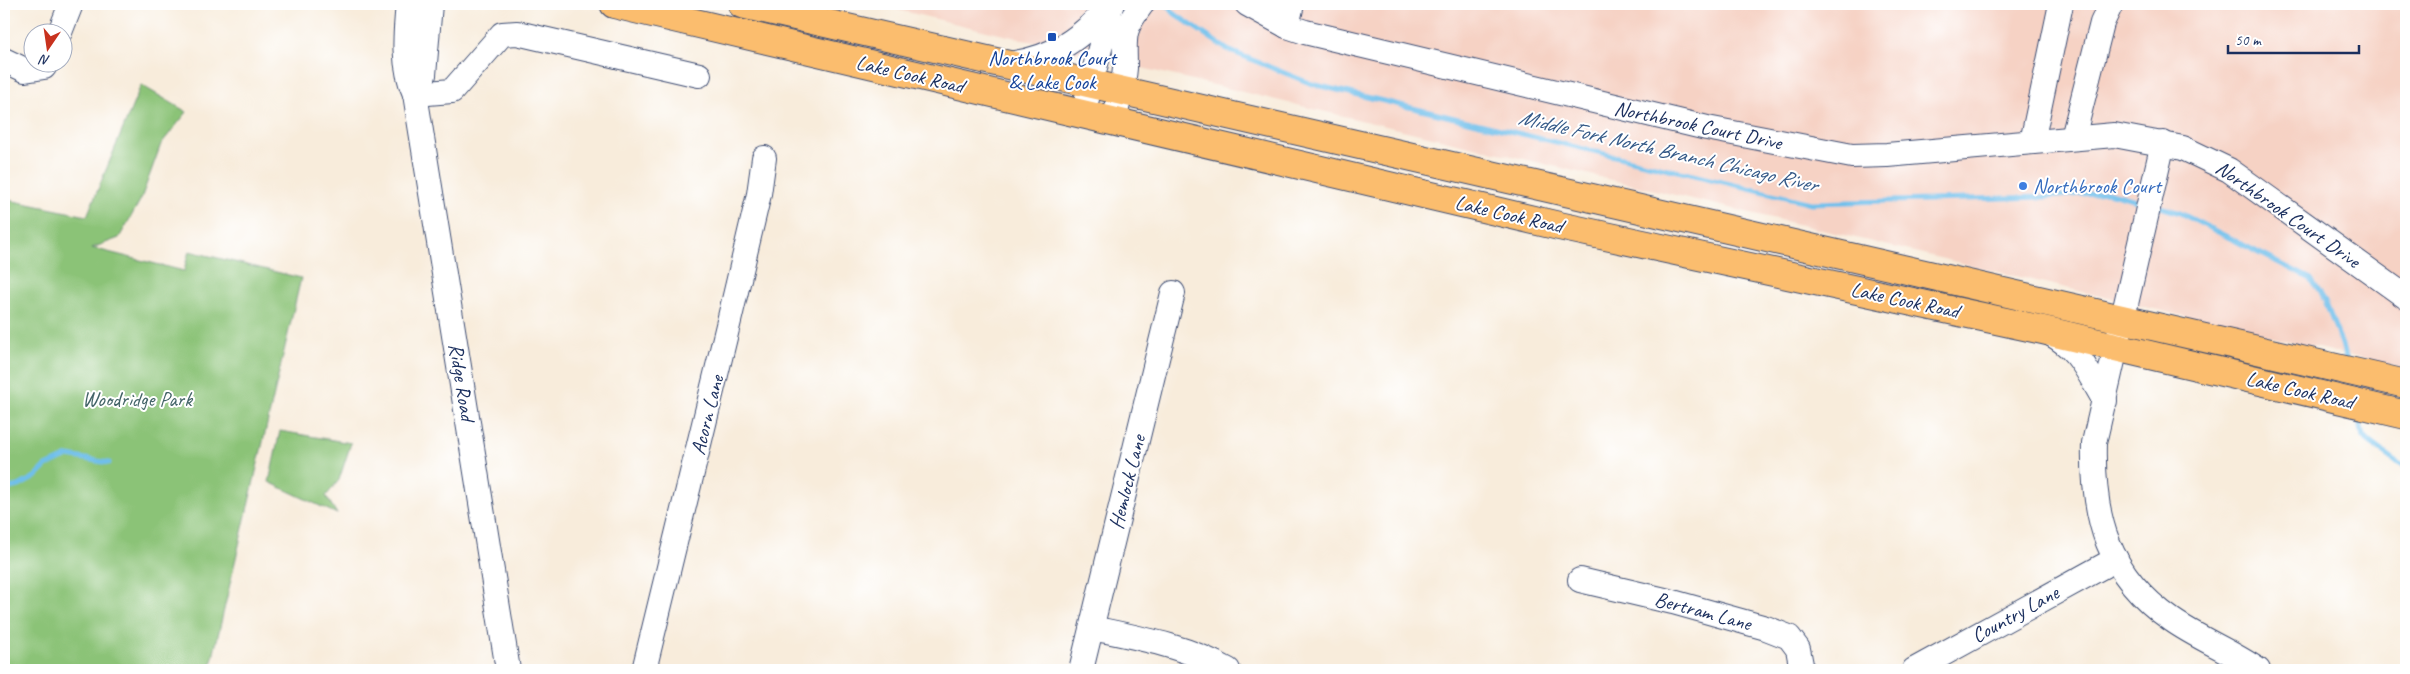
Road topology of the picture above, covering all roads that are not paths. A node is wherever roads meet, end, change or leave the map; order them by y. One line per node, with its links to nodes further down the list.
1 (71, 4): 12 (street)
2 (408, 4): 19 (street, Ridge Road)
3 (430, 4): 19 (street)
4 (614, 4): 20 (main road, Lake Cook Road)
5 (742, 4): 14 (main road, Lake Cook Road)
6 (1112, 4): 14 (street); 17 (street)
7 (1246, 4): 11 (street, Northbrook Court Drive)
8 (2061, 4): 23 (street)
9 (2111, 4): 22 (street)
10 (1136, 11): 18 (street)
11 (1290, 15): 23 (street, Northbrook Court Drive)
12 (64, 22)
13 (4, 60): 15 (street)
14 (1008, 65): 17 (main road, Lake Cook Road)
15 (22, 69)
16 (699, 74): 19 (street)
17 (1090, 83): 18 (main road, Lake Cook Road); 20 (street)
18 (1120, 91): 21 (street); 28 (main road, Lake Cook Road)
19 (415, 94): 37 (street, Ridge Road)
20 (1083, 114): 21 (main road, Lake Cook Road)
21 (1114, 122): 29 (main road, Lake Cook Road)
22 (2073, 138): 23 (street, Northbrook Court Drive); 24 (street, Northbrook Court Drive)
23 (2032, 142)
24 (2163, 143): 27 (street, Northbrook Court Drive); 28 (street)
25 (764, 158): 38 (street, Acorn Lane)
26 (1173, 293): 36 (street, Hemlock Lane)
27 (2406, 297)
28 (2124, 318): 30 (street); 31 (main road, Lake Cook Road)
29 (2042, 330): 30 (main road, Lake Cook Road); 32 (street)
30 (2118, 347): 32 (street); 33 (main road, Lake Cook Road)
31 (2396, 382)
32 (2105, 401): 34 (street)
33 (2402, 414)
34 (2116, 559): 42 (street, Country Lane); 43 (street)
35 (1580, 580): 41 (street, Bertram Lane)
36 (1092, 628): 39 (street, Hemlock Lane); 40 (street)
37 (508, 670)
38 (644, 670)
39 (1081, 670)
40 (1228, 670)
41 (1802, 670)
42 (1914, 670)
43 (2258, 670)

